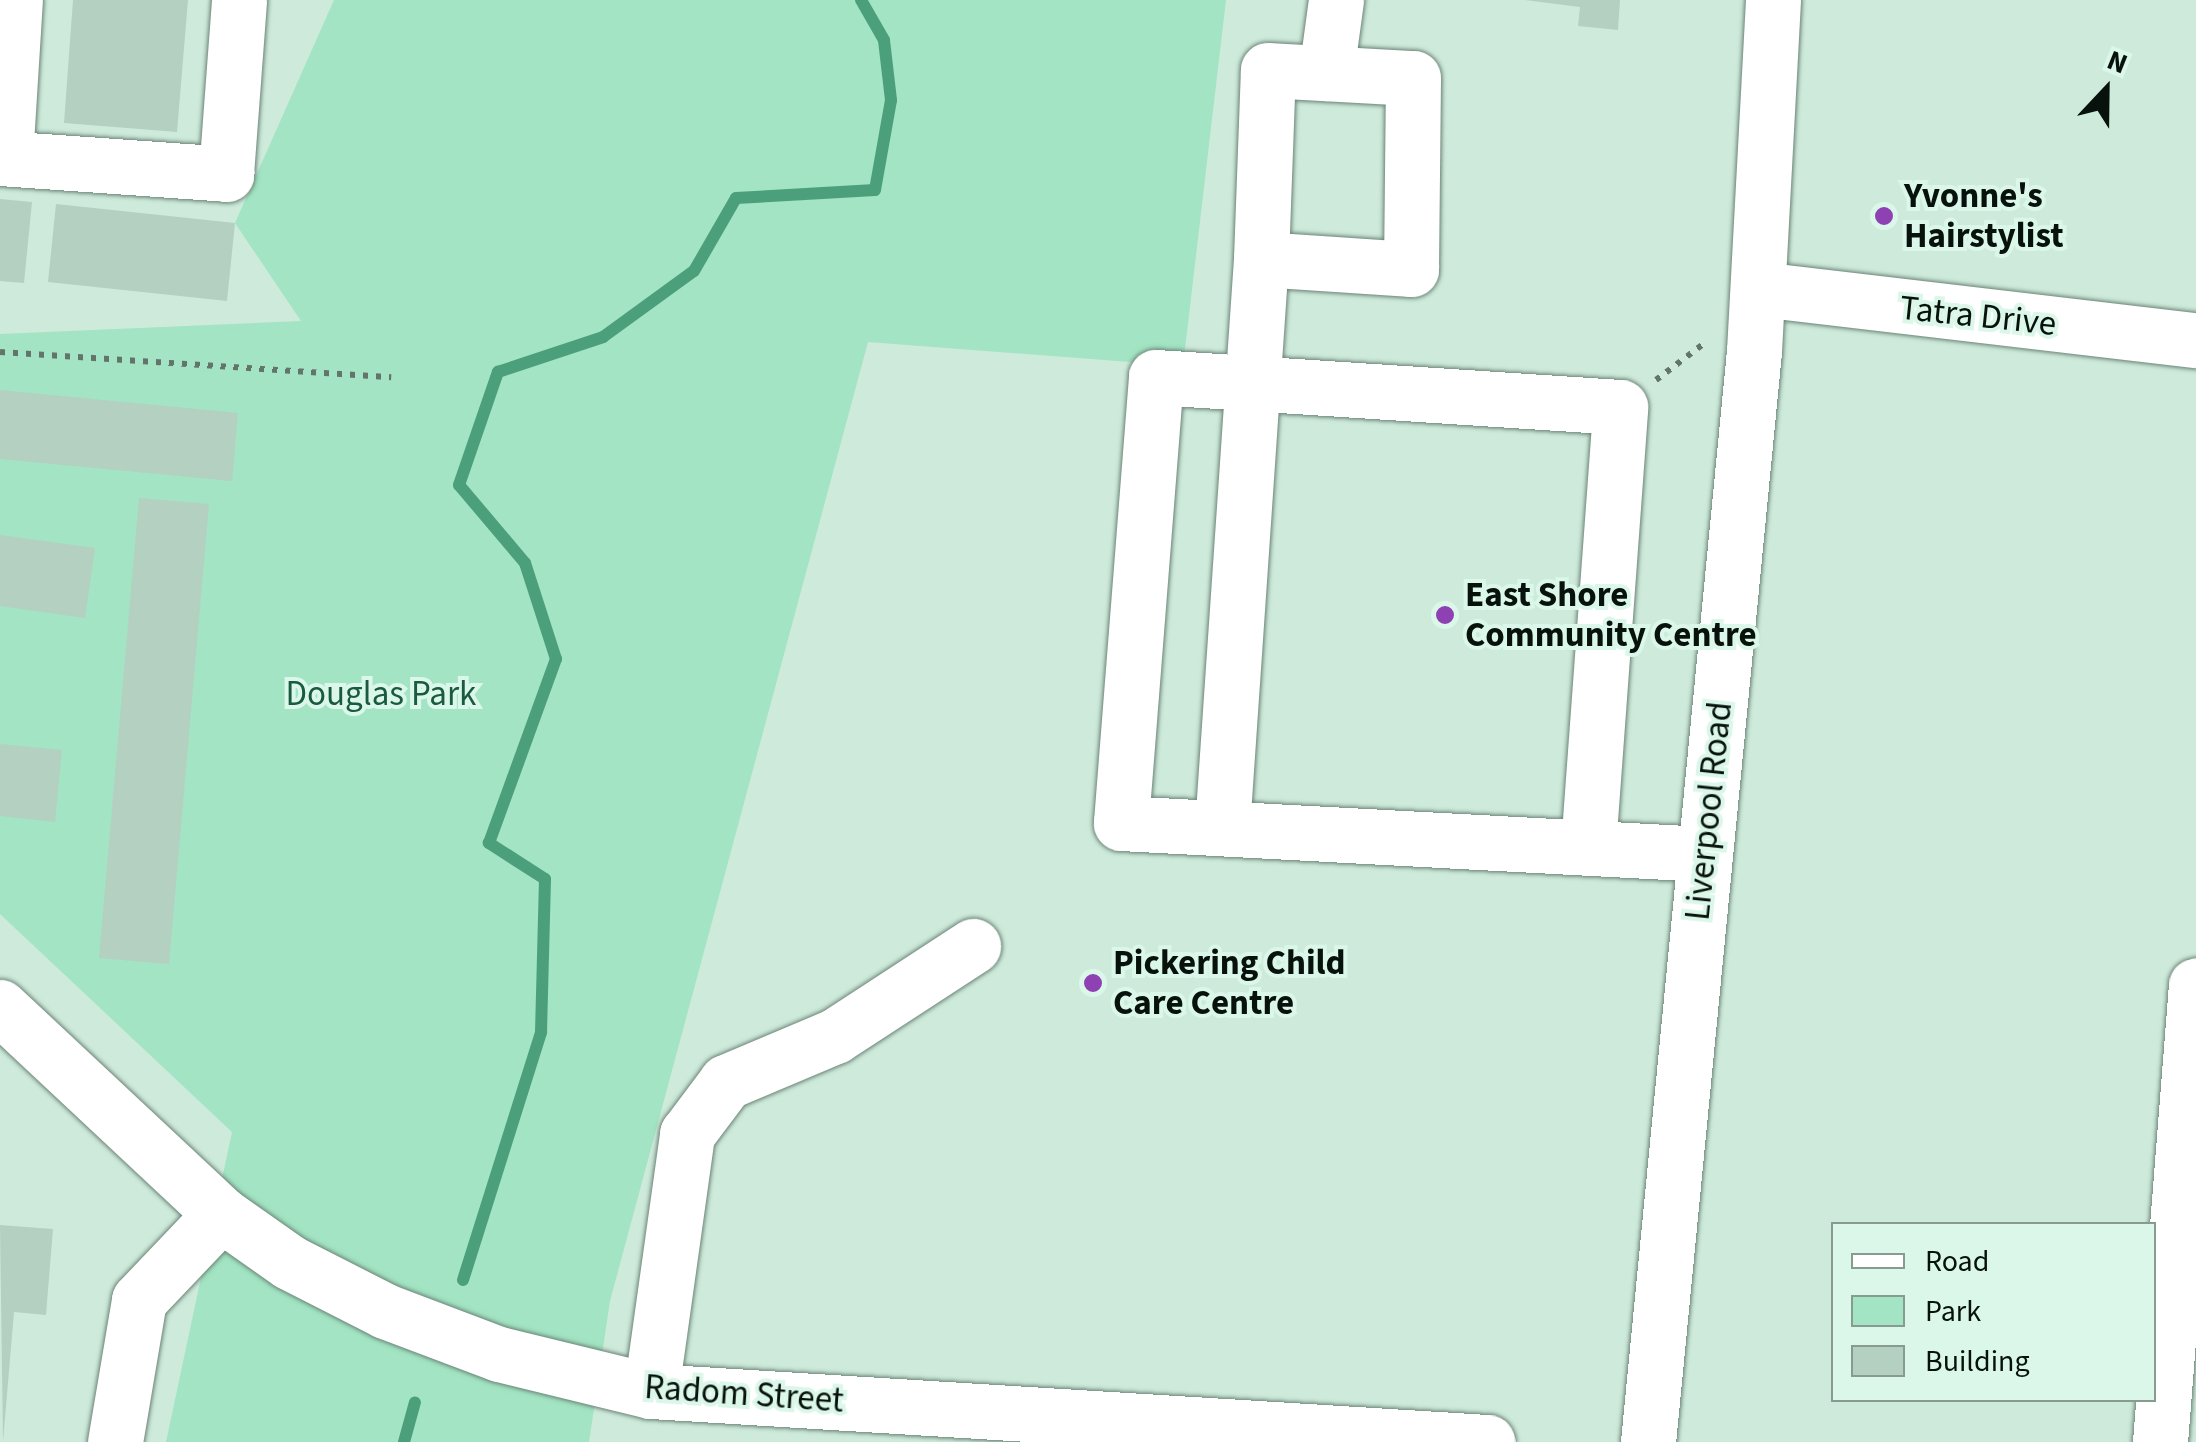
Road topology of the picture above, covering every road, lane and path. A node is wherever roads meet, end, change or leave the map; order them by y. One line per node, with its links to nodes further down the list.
1 (15, 0): 6 (street)
2 (240, 0): 6 (street)
3 (1336, 0): 5 (street)
4 (1773, 0): 8 (street, Liverpool Road)
5 (1326, 72): 7 (street); 7 (street)
6 (2, 158)
7 (1260, 259): 12 (street)
8 (1759, 289): 9 (street, Tatra Drive); 15 (street, Liverpool Road)
9 (2196, 340)
10 (0, 352): 11 (path)
11 (391, 377)
12 (1257, 384): 13 (street); 13 (street); 14 (street)
13 (1222, 828): 14 (street)
14 (1588, 847): 15 (street)
15 (1705, 854): 24 (street, Liverpool Road)
16 (973, 946): 20 (street)
17 (2196, 985): 25 (street)
18 (0, 1007): 19 (street, Radom Street)
19 (221, 1214): 20 (street, Radom Street); 22 (street)
20 (650, 1391): 21 (street, Radom Street)
21 (1006, 1426): 23 (street, Radom Street)
22 (115, 1442)
23 (1488, 1442)
24 (1648, 1442)
25 (2160, 1442)

